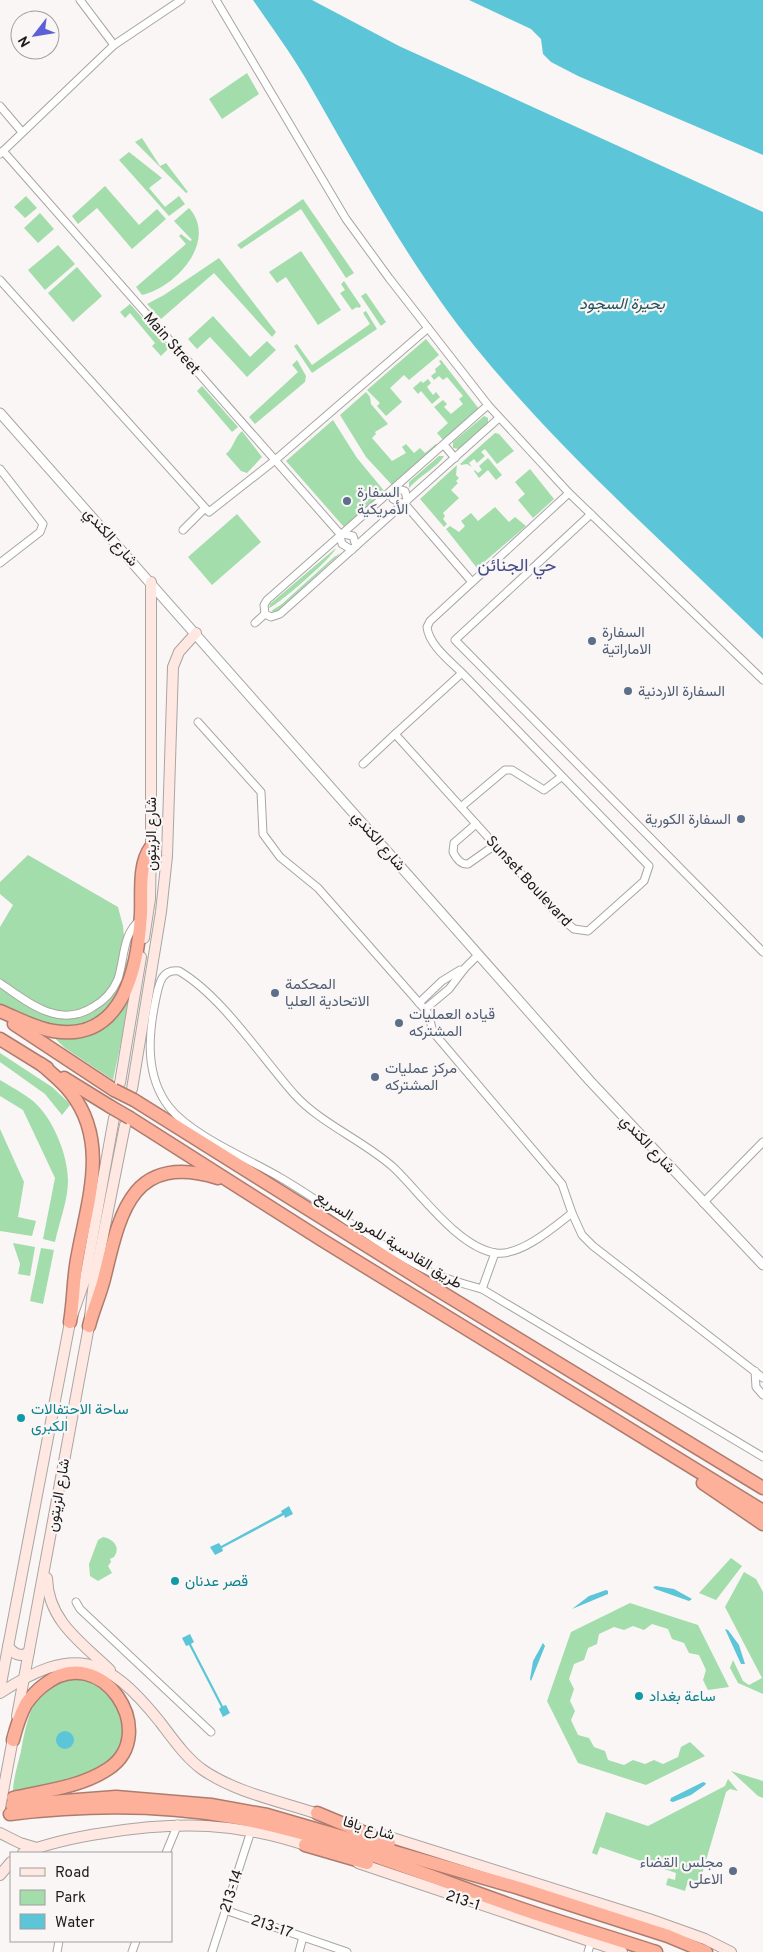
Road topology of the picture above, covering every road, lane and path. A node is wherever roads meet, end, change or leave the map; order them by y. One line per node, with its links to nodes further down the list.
1 (80, 0): 4 (street)
2 (181, 0): 4 (street)
3 (216, 0): 9 (street)
4 (114, 45): 6 (street)
5 (0, 106): 6 (street)
6 (22, 132): 7 (street)
7 (2, 152): 15 (street, Main Street)
8 (0, 280): 20 (street)
9 (428, 328): 10 (street); 15 (street)
10 (488, 405): 12 (street); 13 (street)
11 (0, 413): 26 (street, شارع الكندي)
12 (499, 418): 14 (street); 18 (street)
13 (444, 445): 14 (street); 17 (street)
14 (455, 458): 19 (street)
15 (274, 461): 20 (street); 23 (street, Main Street)
16 (0, 469): 25 (street)
17 (393, 490): 19 (street); 19 (street); 23 (street)
18 (569, 493): 21 (street); 27 (street, Sunset Boulevard)
19 (405, 502): 24 (street); 27 (street)
20 (204, 509): 22 (street)
21 (591, 514): 32 (street); 43 (street)
22 (183, 530)
23 (341, 535): 24 (street); 24 (street); 28 (street)
24 (354, 548): 28 (street)
25 (0, 563)
26 (151, 582): 30 (street, شارع الكندي); 40 (main road, شارع الزيتون)
27 (472, 582): 31 (street, Sunset Boulevard)
28 (265, 614): 29 (street)
29 (255, 623)
30 (196, 633): 41 (main road, شارع الزيتون); 44 (street, شارع الكندي)
31 (462, 673): 34 (street); 36 (street, Sunset Boulevard)
32 (763, 680)
33 (198, 722): 47 (street)
34 (395, 734): 35 (street); 37 (street, Sunset Boulevard)
35 (363, 764)
36 (562, 777): 37 (street); 39 (street, Sunset Boulevard)
37 (461, 807): 38 (street, Sunset Boulevard)
38 (476, 824): 39 (street, Sunset Boulevard); 39 (street)
39 (495, 845)
40 (151, 847): 42 (highway)
41 (161, 912): 42 (main road); 53 (main road, شارع الزيتون)
42 (144, 913): 46 (street); 49 (highway); 52 (main road)
43 (763, 952)
44 (478, 955): 45 (street); 58 (street, شارع الكندي)
45 (465, 968): 47 (street); 48 (street)
46 (0, 983)
47 (419, 1003): 48 (street)
48 (425, 1009): 59 (street)
49 (0, 1012): 52 (highway, طريق القادسية للمرور السريع)
50 (0, 1039): 51 (highway)
51 (41, 1064): 54 (highway); 65 (highway)
52 (117, 1086): 53 (highway, طريق القادسية للمرور السريع, bridge)
53 (133, 1095): 72 (highway, طريق القادسية للمرور السريع)
54 (113, 1113): 55 (highway, bridge); 63 (main road, شارع الزيتون)
55 (128, 1121): 57 (highway); 64 (main road, شارع الزيتون)
56 (763, 1142): 58 (street)
57 (232, 1182): 66 (highway); 70 (highway)
58 (703, 1203): 61 (street, شارع الكندي)
59 (572, 1213): 60 (street); 67 (street)
60 (495, 1253): 62 (street); 62 (street)
61 (763, 1264)
62 (482, 1289): 71 (street)
63 (74, 1309): 64 (main road); 65 (main road, شارع الزيتون)
64 (91, 1310): 66 (main road, شارع الزيتون)
65 (70, 1322): 77 (main road, شارع الزيتون)
66 (89, 1326): 75 (main road, شارع الزيتون)
67 (755, 1372): 68 (street); 69 (street)
68 (763, 1378)
69 (763, 1395)
70 (628, 1428): 73 (highway); 74 (highway)
71 (763, 1457)
72 (763, 1488)
73 (763, 1511)
74 (763, 1524)
75 (47, 1562): 78 (main road, شارع الزيتون); 79 (main road)
76 (76, 1602): 82 (street)
77 (8, 1646): 78 (main road); 81 (main road, شارع الزيتون)
78 (29, 1652): 80 (main road, شارع الزيتون)
79 (116, 1676): 80 (main road); 85 (main road)
80 (24, 1677): 81 (main road); 83 (main road, شارع الزيتون)
81 (0, 1684)
82 (211, 1732)
83 (12, 1740): 84 (main road, شارع الزيتون); 84 (highway)
84 (7, 1804): 95 (highway, شارع يافا); 96 (highway, شارع يافا)
85 (318, 1814): 95 (highway); 108 (main road)
86 (178, 1824): 87 (main road, 213-1); 90 (main road, 213-1); 92 (street)
87 (251, 1831): 89 (main road, 213-1); 97 (street, 213-14)
88 (0, 1833): 90 (main road)
89 (305, 1845): 96 (highway); 100 (main road, 213-1)
90 (37, 1848): 91 (main road, 213-1)
91 (26, 1852)
92 (166, 1852)
93 (10, 1863): 94 (main road)
94 (0, 1875)
95 (519, 1888): 99 (highway, شارع يافا)
96 (516, 1907): 105 (highway, شارع يافا)
97 (225, 1910): 98 (street, 213-17); 101 (street, 213-14)
98 (303, 1937): 102 (street); 103 (street, 213-17)
99 (676, 1939): 106 (highway, شارع يافا); 107 (highway)
100 (590, 1947): 104 (main road, 213-1)
101 (212, 1952)
102 (299, 1952)
103 (346, 1952)
104 (622, 1952)
105 (656, 1952)
106 (706, 1952)
107 (713, 1952)
108 (731, 1952)

